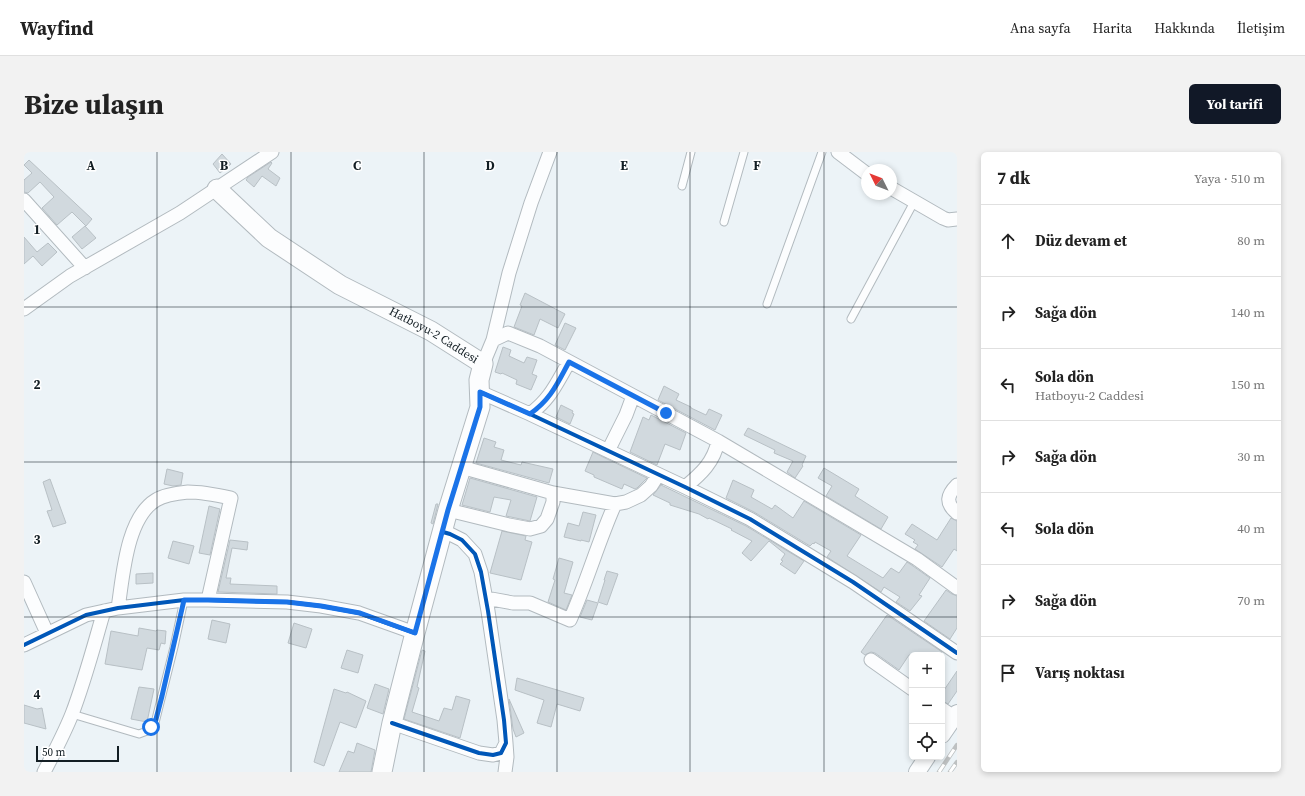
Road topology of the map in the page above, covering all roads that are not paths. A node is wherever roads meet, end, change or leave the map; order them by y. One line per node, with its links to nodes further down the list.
1 (272, 152): 9 (street)
2 (550, 152): 19 (street)
3 (692, 152): 8 (lane)
4 (744, 152): 14 (lane)
5 (822, 152): 16 (lane)
6 (838, 152): 7 (street)
7 (861, 169)
8 (682, 186)
9 (217, 189): 15 (street); 21 (main road, Hatboyu-2 Caddesi)
10 (897, 192): 12 (street)
11 (24, 200): 15 (street)
12 (914, 202): 13 (street); 18 (lane)
13 (957, 219)
14 (724, 222)
15 (85, 268): 17 (street)
16 (767, 304)
17 (26, 305)
18 (851, 319)
19 (492, 340): 20 (street); 21 (street)
20 (569, 362): 23 (street); 24 (street)
21 (483, 364): 22 (main road, Hatboyu-2 Caddesi)
22 (480, 392): 24 (street); 27 (main road, Hatboyu-2 Caddesi)
23 (633, 396): 25 (street); 26 (street)
24 (530, 414): 26 (street)
25 (718, 441): 30 (street); 37 (street)
26 (608, 451): 28 (street)
27 (461, 467): 31 (street); 33 (main road, Hatboyu-2 Caddesi)
28 (658, 475): 30 (street); 32 (street)
29 (957, 485): 34 (street)
30 (685, 487): 46 (street)
31 (553, 493): 32 (street); 33 (street)
32 (615, 504): 38 (street)
33 (448, 510): 35 (main road, Hatboyu-2 Caddesi)
34 (957, 513)
35 (443, 532): 38 (street); 44 (main road, Hatboyu-2 Caddesi)
36 (24, 582): 43 (street)
37 (957, 588)
38 (486, 598): 53 (street)
39 (184, 600): 40 (street); 41 (street); 50 (lane)
40 (208, 600): 41 (street); 44 (street)
41 (118, 608): 42 (street)
42 (104, 611): 43 (street); 50 (street)
43 (47, 633): 45 (street)
44 (415, 633): 51 (main road, Hatboyu-2 Caddesi)
45 (24, 645)
46 (957, 653)
47 (871, 660): 48 (street)
48 (911, 688)
49 (951, 713): 52 (street)
50 (72, 714): 55 (street)
51 (392, 723): 53 (street); 56 (main road, Hatboyu-2 Caddesi)
52 (945, 728)
53 (506, 743): 57 (street)
54 (925, 760): 58 (street)
55 (44, 772)
56 (382, 772)
57 (505, 772)
58 (917, 772)

